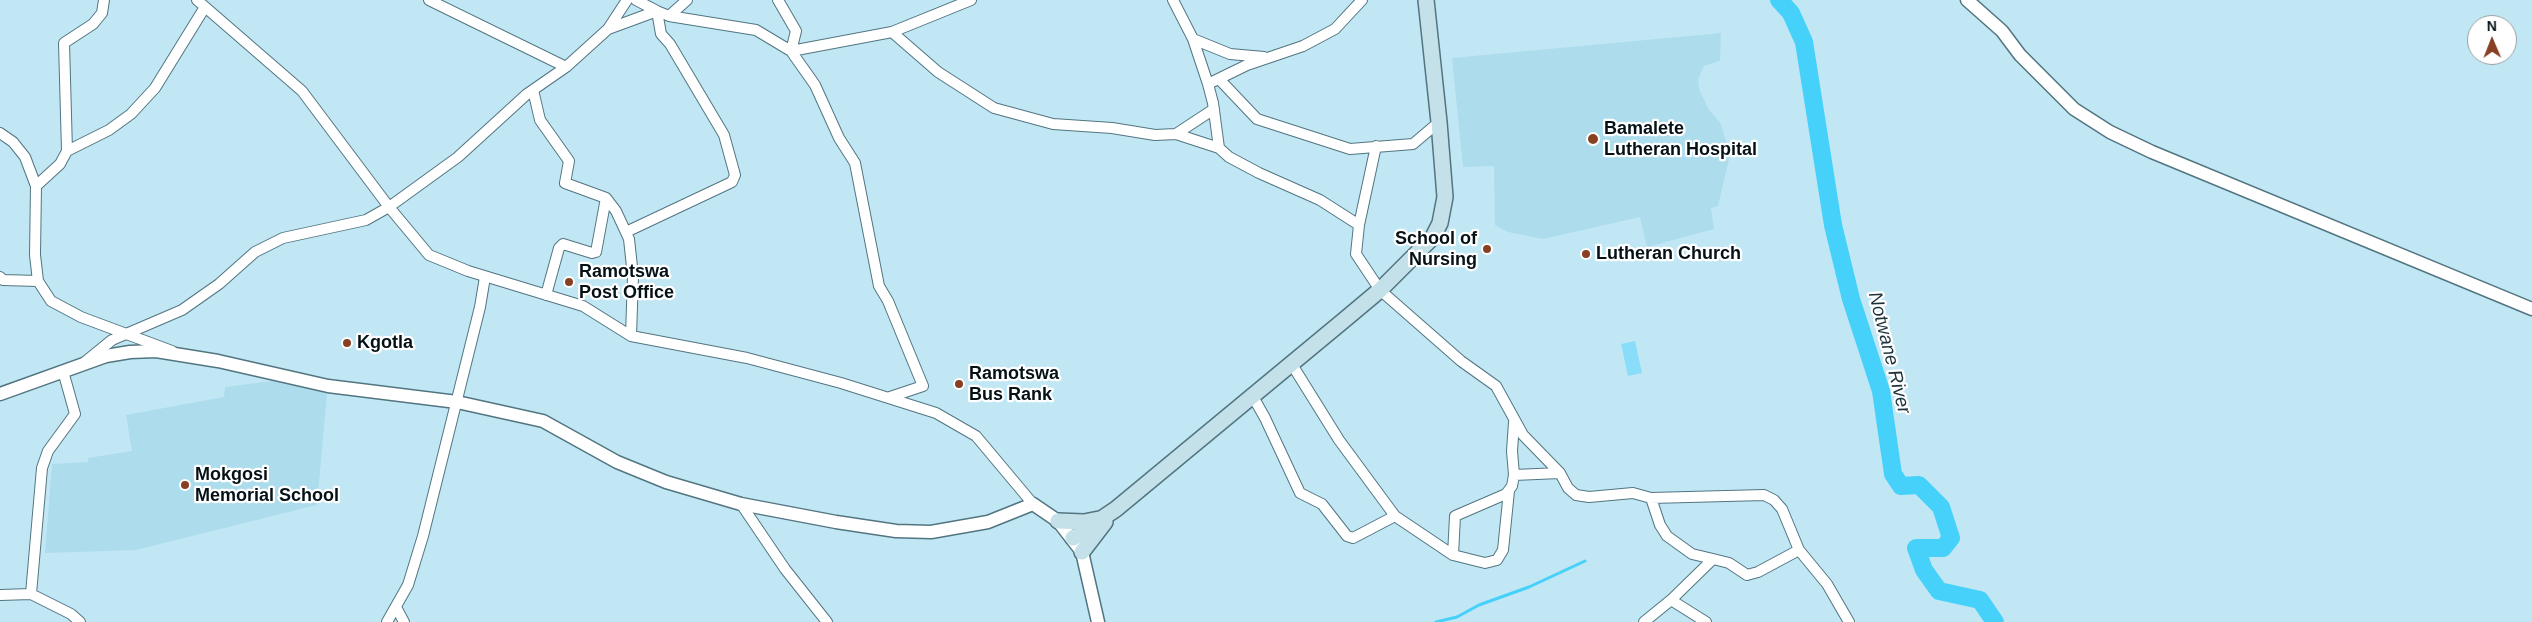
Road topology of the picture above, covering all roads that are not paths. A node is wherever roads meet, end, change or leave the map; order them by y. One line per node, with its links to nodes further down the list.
1 (104, 0): 30 (street)
2 (429, 0): 20 (street)
3 (627, 0): 15 (street)
4 (636, 0): 13 (street)
5 (687, 0): 14 (street)
6 (778, 0): 18 (street)
7 (971, 0): 16 (street)
8 (1172, 0): 17 (street)
9 (1362, 0): 19 (street)
10 (1426, 0): 25 (main road)
11 (1967, 0): 41 (street)
12 (201, 3): 30 (street); 33 (street)
13 (657, 11): 14 (street); 15 (street); 35 (street)
14 (669, 16): 18 (street)
15 (608, 29): 20 (street)
16 (892, 32): 18 (street); 27 (street)
17 (1194, 39): 19 (street); 22 (street)
18 (791, 51): 50 (street)
19 (1270, 57): 21 (street)
20 (566, 67): 23 (street)
21 (1218, 79): 22 (street); 28 (street)
22 (1208, 84): 24 (street)
23 (533, 90): 32 (street); 33 (street)
24 (1214, 109): 27 (street); 29 (street)
25 (1439, 122): 28 (street); 39 (main road)
26 (0, 132): 31 (street)
27 (1176, 134): 29 (street)
28 (1376, 146): 34 (street)
29 (1219, 148): 34 (street)
30 (68, 151): 31 (street)
31 (36, 186): 38 (street)
32 (606, 198): 35 (street); 40 (street)
33 (389, 206): 37 (street); 42 (street)
34 (1359, 225): 39 (street)
35 (626, 232): 43 (street)
36 (0, 277): 38 (street)
37 (485, 277): 40 (street); 51 (street)
38 (38, 282): 42 (street)
39 (1380, 290): 46 (main road); 52 (street)
40 (546, 295): 43 (street)
41 (2532, 309)
42 (128, 333): 44 (street); 45 (street)
43 (631, 336): 50 (street)
44 (180, 354): 45 (street); 51 (street)
45 (84, 363): 47 (street)
46 (1291, 363): 49 (main road); 60 (street)
47 (63, 371): 48 (street); 67 (street)
48 (0, 394)
49 (1252, 395): 59 (main road); 60 (street)
50 (890, 397): 58 (street)
51 (458, 402): 57 (street); 70 (street)
52 (1514, 422): 53 (street); 54 (street)
53 (1560, 473): 54 (street); 56 (street)
54 (1514, 475): 55 (street)
55 (1509, 491): 65 (street); 65 (street)
56 (1651, 498): 63 (street); 66 (street)
57 (741, 504): 58 (street); 74 (street)
58 (1033, 504): 61 (street)
59 (1110, 513): 61 (main road); 62 (main road); 64 (main road)
60 (1395, 516): 65 (street)
61 (1058, 521): 62 (street)
62 (1073, 538): 64 (street)
63 (1799, 550): 66 (street); 78 (street)
64 (1082, 552): 75 (street)
65 (1453, 555)
66 (1713, 558): 69 (street)
67 (31, 594): 68 (street); 71 (street)
68 (0, 596)
69 (1671, 600): 76 (street); 77 (street)
70 (396, 607): 72 (street); 73 (street)
71 (80, 622)
72 (387, 622)
73 (404, 622)
74 (827, 622)
75 (1098, 622)
76 (1644, 622)
77 (1706, 622)
78 (1848, 622)

